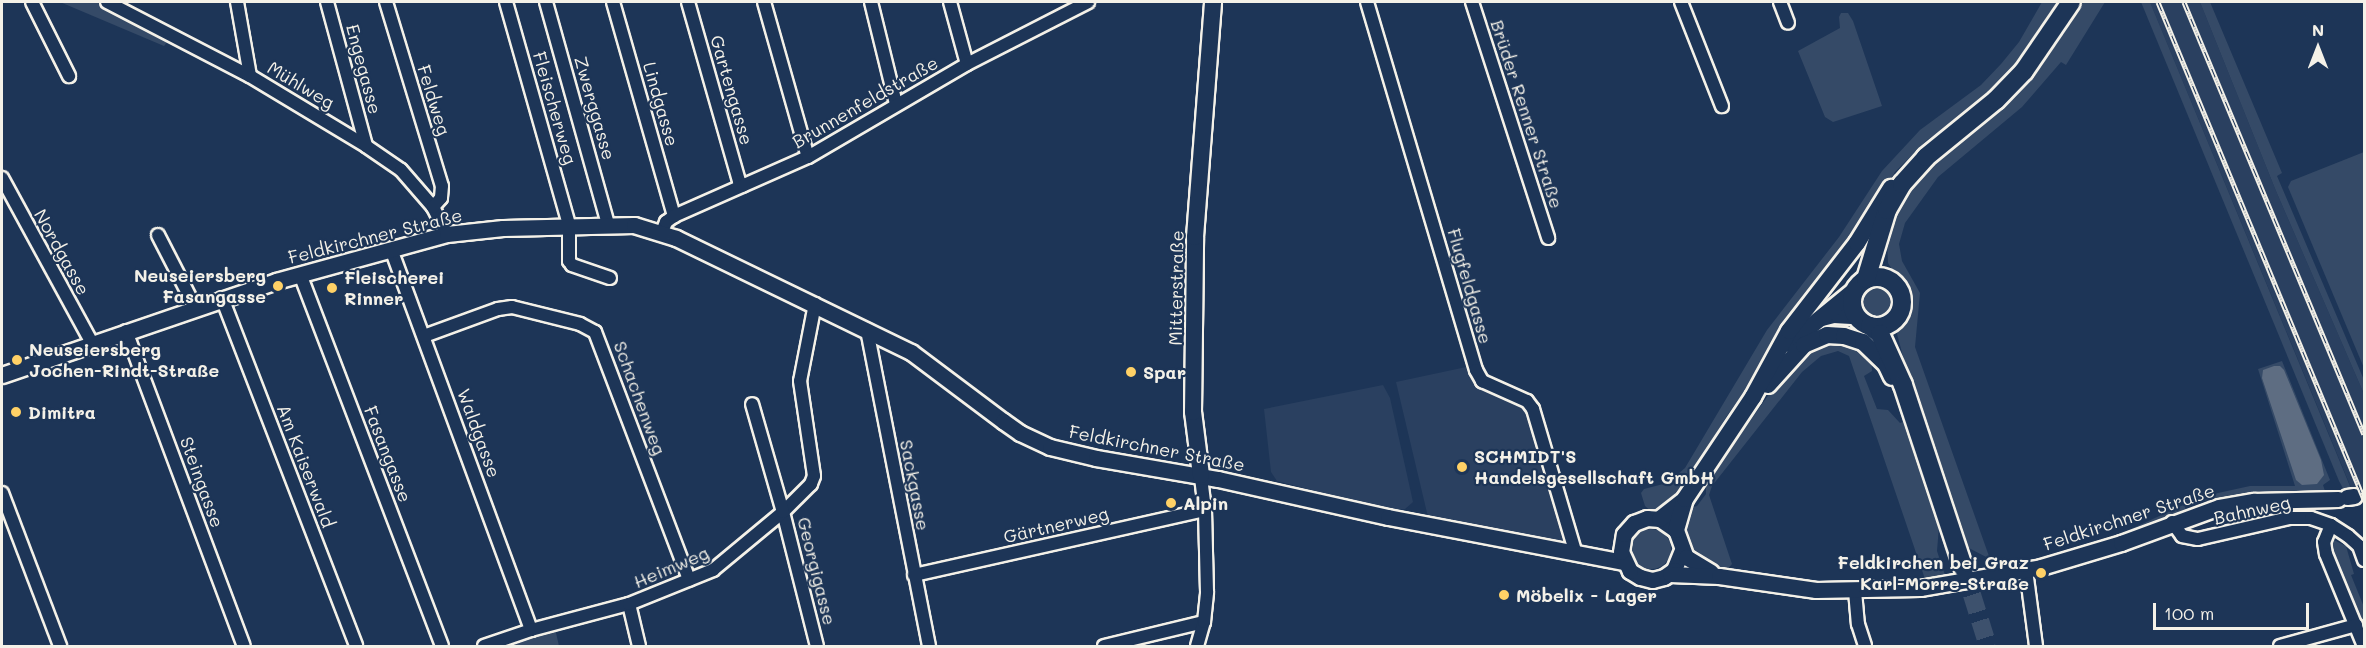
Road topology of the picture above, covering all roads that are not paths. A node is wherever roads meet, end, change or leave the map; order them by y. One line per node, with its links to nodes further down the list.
1 (32, 2): 22 (street)
2 (107, 2): 23 (street, Mühlweg)
3 (237, 2): 23 (street)
4 (327, 2): 27 (street, Engegasse)
5 (386, 2): 31 (street, Feldweg)
6 (506, 2): 34 (street, Fleischerweg)
7 (546, 2): 33 (street, Zwerggasse)
8 (613, 2): 32 (street, Lindgasse)
9 (688, 2): 30 (street, Gartengasse)
10 (764, 2): 28 (street)
11 (871, 2): 24 (street)
12 (950, 2): 21 (street)
13 (1088, 2): 21 (street, Brunnenfeldstraße)
14 (1213, 2): 61 (main road, Mitterstraße)
15 (1367, 2): 73 (street, Flugfeldgasse)
16 (1472, 2): 39 (street, Brüder Renner Straße)
17 (1681, 2): 25 (street)
18 (1780, 2): 20 (street)
19 (2071, 2): 26 (main road)
20 (1788, 23)
21 (966, 64): 24 (street, Brunnenfeldstraße)
22 (69, 76)
23 (250, 76): 27 (street, Mühlweg)
24 (897, 104): 28 (street, Brunnenfeldstraße)
25 (1722, 106)
26 (1968, 122): 35 (main road); 55 (main road)
27 (366, 146): 31 (street, Mühlweg)
28 (808, 157): 30 (street, Brunnenfeldstraße)
29 (2, 178): 54 (street, Nordgasse)
30 (743, 186): 32 (street, Brunnenfeldstraße)
31 (433, 207): 37 (street, Mühlweg)
32 (674, 216): 36 (street, Brunnenfeldstraße)
33 (608, 224): 34 (street, Feldkirchner Straße); 36 (street, Feldkirchner Straße)
34 (569, 225): 37 (street, Feldkirchner Straße); 42 (street)
35 (1881, 229): 43 (main road); 44 (main road)
36 (662, 232): 46 (street, Feldkirchner Straße)
37 (447, 234): 40 (street, Feldkirchner Straße)
38 (158, 235): 47 (street)
39 (1548, 238)
40 (391, 249): 41 (street, Feldkirchner Straße); 53 (street, Waldgasse)
41 (300, 274): 45 (street, Feldkirchner Straße); 90 (street, Fasangasse)
42 (610, 278)
43 (1889, 279): 44 (main road); 49 (main road)
44 (1860, 285): 48 (main road); 50 (main road)
45 (222, 298): 47 (street, Feldkirchner Straße); 89 (street, Am Kaiserwald)
46 (814, 304): 51 (street, Feldkirchner Straße); 66 (street, Georgigasse)
47 (195, 308): 52 (street, Feldkirchner Straße)
48 (1818, 319): 50 (main road); 55 (main road)
49 (1894, 320): 50 (main road); 57 (main road)
50 (1863, 321): 57 (main road)
51 (867, 330): 61 (street, Feldkirchner Straße); 79 (street, Sackgasse)
52 (126, 331): 54 (street, Feldkirchner Straße); 88 (street, Steingasse)
53 (424, 336): 81 (street, Schachenweg); 86 (street, Waldgasse)
54 (92, 343): 56 (street, Feldkirchner Straße)
55 (1776, 358): 58 (main road)
56 (2, 375)
57 (1903, 385): 60 (main road)
58 (1753, 397): 60 (main road); 64 (main road)
59 (752, 404): 66 (street)
60 (1910, 407): 76 (main road)
61 (1201, 475): 65 (street, Mitterstraße); 73 (street, Feldkirchner Straße)
62 (2, 494): 87 (street)
63 (2346, 497): 68 (street, Feldkirchner Straße)
64 (1685, 499): 67 (main road); 70 (main road)
65 (1205, 510): 79 (street, Gärtnerweg); 84 (street, Mitterstraße)
66 (783, 512): 81 (street, Heimweg); 93 (street, Georgigasse)
67 (1660, 519): 70 (street); 71 (street)
68 (2172, 522): 69 (street, Bahnweg); 77 (street, Feldkirchner Straße)
69 (2331, 525): 74 (street, Bahnweg); 85 (street)
70 (1676, 530): 72 (street)
71 (1621, 541): 73 (street, Feldkirchner Straße); 75 (street)
72 (1682, 550): 78 (street); 80 (street, Feldkirchner Straße)
73 (1575, 551): 75 (street, Feldkirchner Straße)
74 (2364, 560)
75 (1623, 562): 78 (street)
76 (1964, 569)
77 (2026, 570): 82 (street, Feldkirchner Straße); 98 (street)
78 (1670, 574): 80 (street, Feldkirchner Straße)
79 (914, 575): 94 (street, Sackgasse)
80 (1719, 576): 82 (street, Feldkirchner Straße)
81 (689, 580): 83 (street, Heimweg)
82 (1855, 591): 97 (street)
83 (629, 604): 86 (street, Heimweg); 92 (street)
84 (1204, 622): 95 (street); 96 (street, Mitterstraße)
85 (2356, 625): 99 (street); 100 (street)
86 (531, 630): 91 (street, Heimweg)
87 (60, 646)
88 (244, 646)
89 (356, 646)
90 (442, 646)
91 (484, 646)
92 (639, 646)
93 (817, 646)
94 (929, 646)
95 (1104, 646)
96 (1197, 646)
97 (1865, 646)
98 (2036, 646)
99 (2280, 646)
100 (2364, 646)

